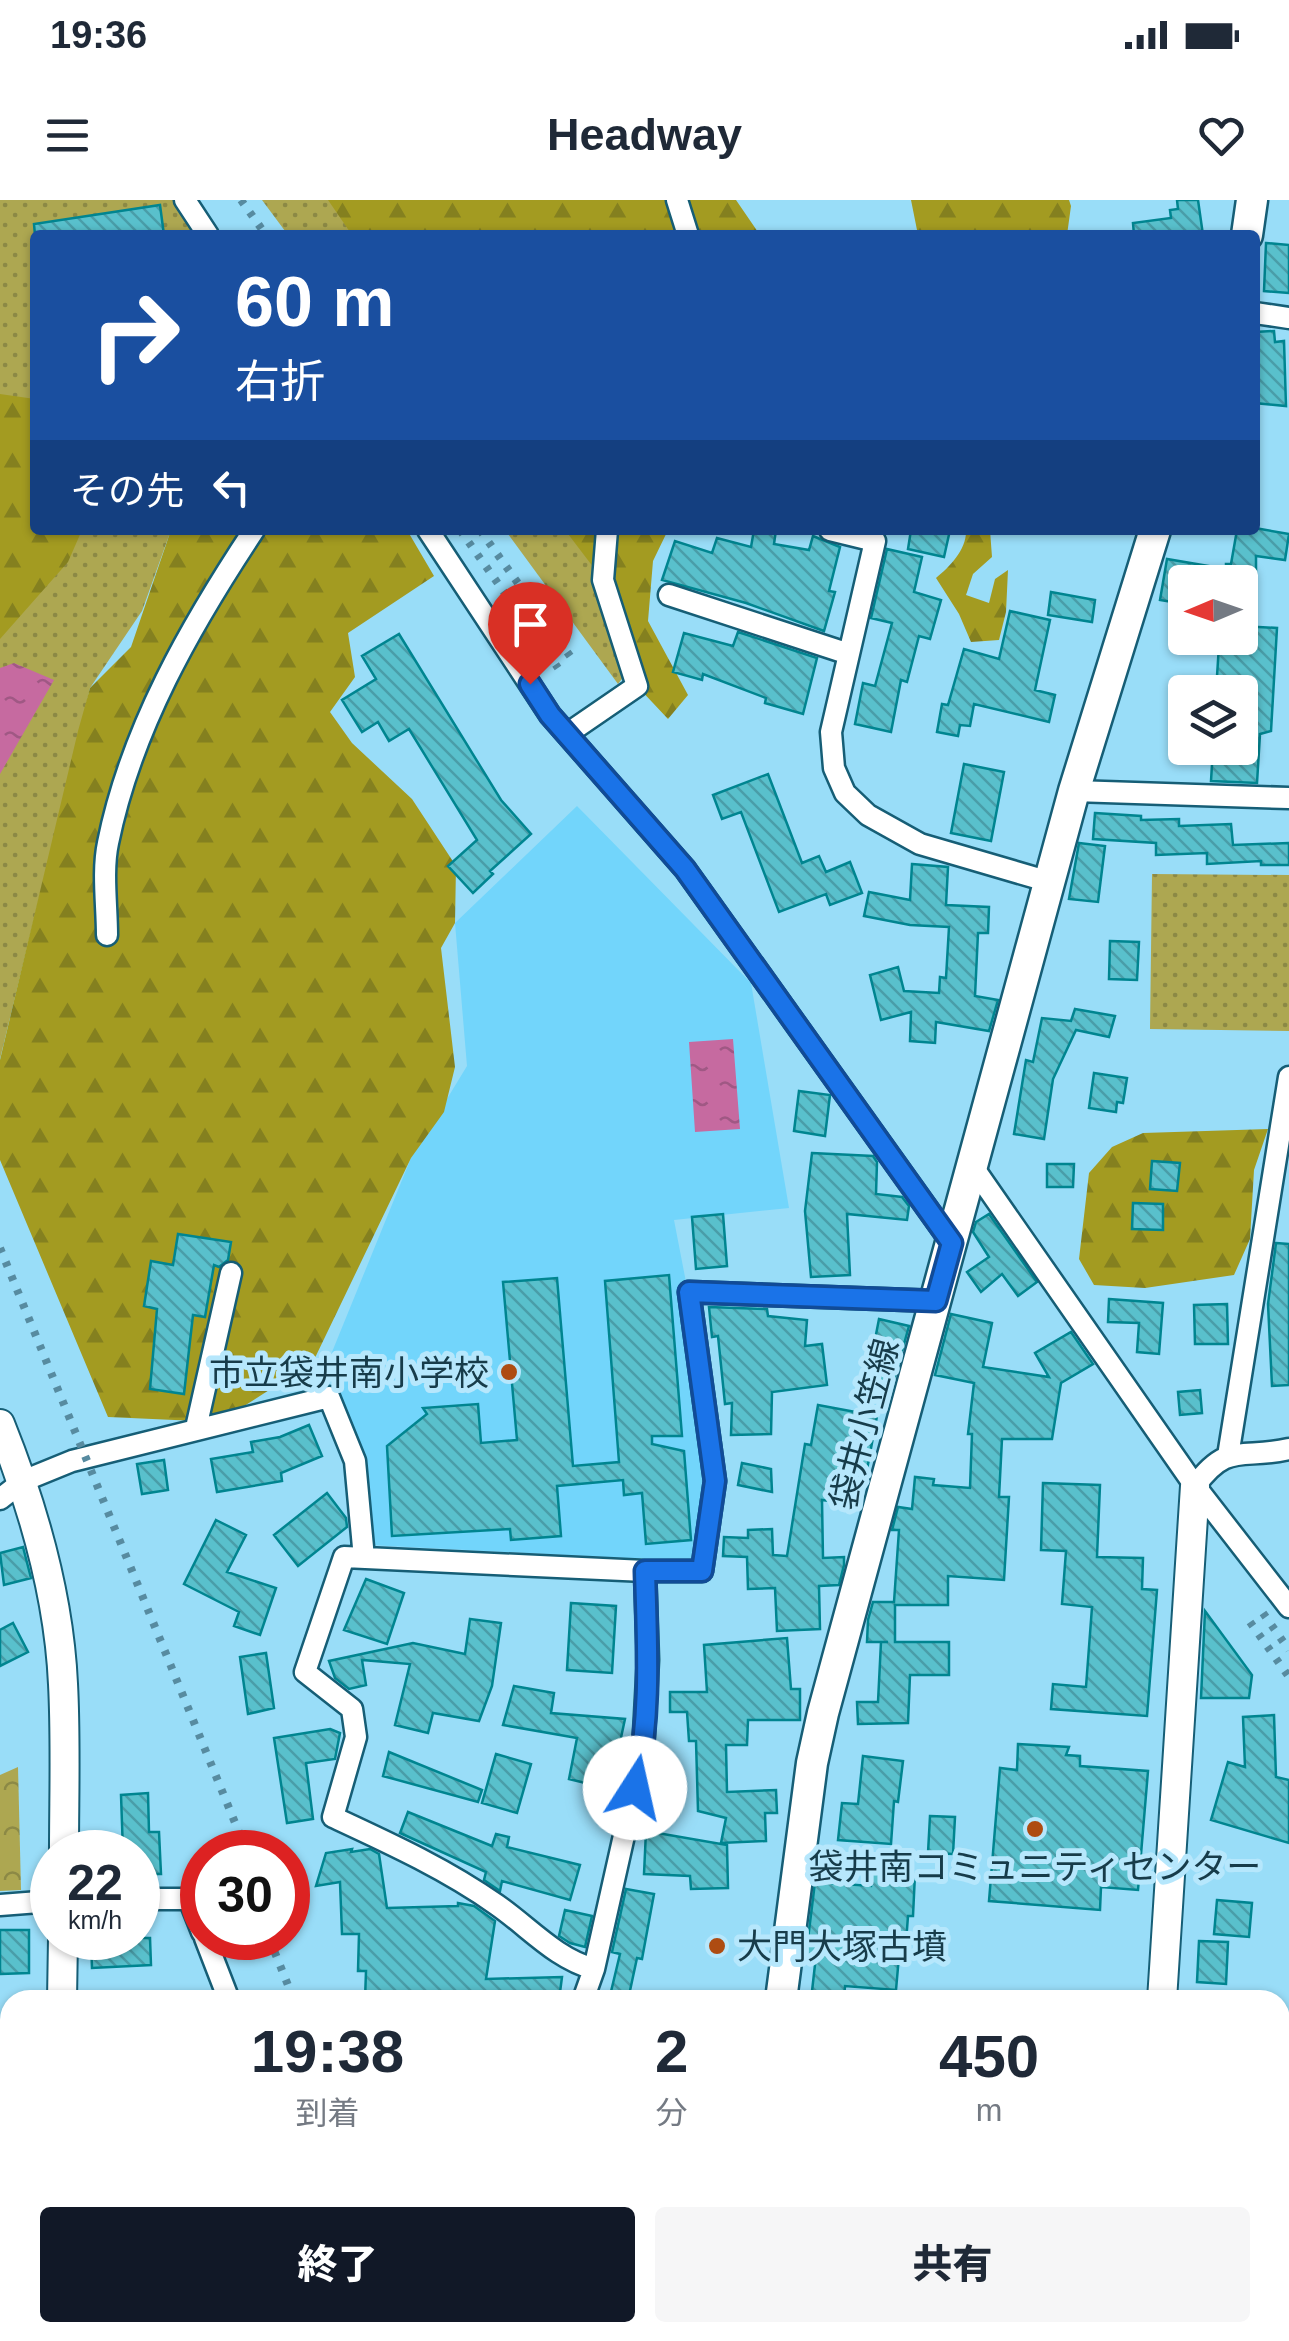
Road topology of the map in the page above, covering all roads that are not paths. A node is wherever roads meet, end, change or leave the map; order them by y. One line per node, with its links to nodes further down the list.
1 (186, 200): 4 (street)
2 (677, 200): 5 (street)
3 (1252, 200): 6 (main road)
4 (205, 230)
5 (686, 230)
6 (1248, 230)
7 (1260, 313): 8 (street)
8 (1289, 318)
9 (251, 535): 20 (street)
10 (431, 535): 16 (street)
11 (607, 535): 16 (street)
12 (850, 535): 15 (street)
13 (1153, 535): 17 (main road, 袋井小笠線)
14 (669, 596): 15 (street)
15 (850, 654): 19 (street)
16 (566, 734): 23 (street)
17 (1074, 792): 18 (street); 19 (main road, 袋井小笠線)
18 (1289, 798)
19 (1050, 882): 22 (main road, 袋井小笠線)
20 (106, 935)
21 (1289, 1076): 29 (street)
22 (973, 1167): 23 (main road, 袋井小笠線); 31 (street)
23 (952, 1243): 25 (main road, 袋井小笠線)
24 (231, 1272): 27 (street)
25 (936, 1301): 34 (street); 45 (main road, 袋井小笠線)
26 (0, 1424): 30 (street)
27 (196, 1428): 30 (street); 33 (street)
28 (1289, 1449): 29 (street)
29 (1228, 1456): 31 (street)
30 (22, 1480): 32 (street); 36 (street)
31 (1195, 1486): 35 (street); 46 (street)
32 (0, 1498)
33 (364, 1558): 34 (street); 41 (street)
34 (645, 1571): 41 (street)
35 (1289, 1606)
36 (64, 1830)
37 (30, 1903): 38 (street)
38 (0, 1906)
39 (63, 1960): 42 (street)
40 (214, 1960): 43 (street)
41 (594, 1969): 44 (street)
42 (62, 1990)
43 (225, 1990)
44 (586, 1990)
45 (782, 1990)
46 (1163, 1990)

